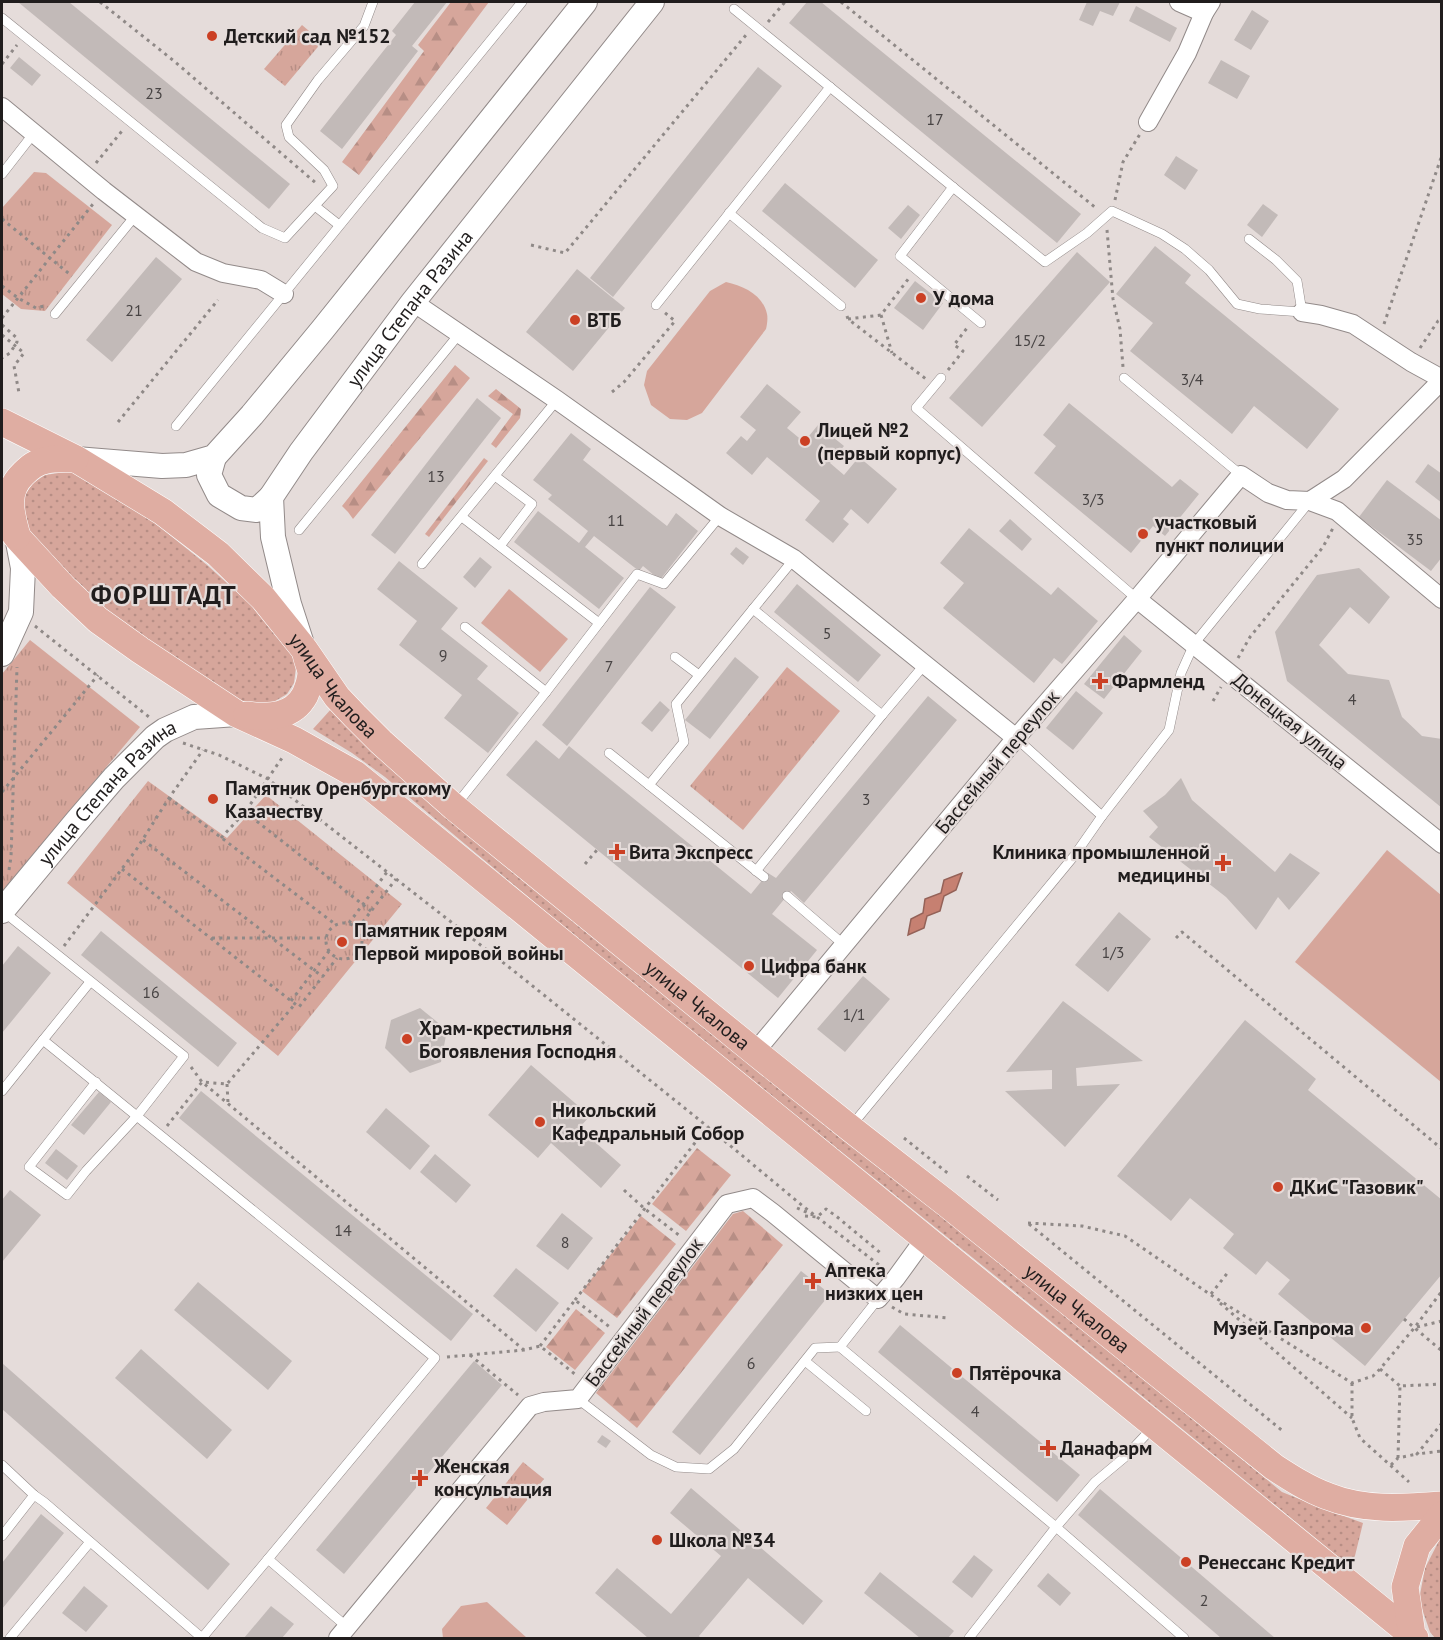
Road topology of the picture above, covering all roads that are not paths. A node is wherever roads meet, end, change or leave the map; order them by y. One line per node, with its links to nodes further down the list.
1 (373, 2): 15 (lane)
2 (522, 2): 18 (lane)
3 (585, 2): 34 (main road)
4 (652, 2): 21 (main road, улица Степана Разина)
5 (1179, 2): 6 (street)
6 (1208, 7): 11 (street)
7 (734, 9): 9 (lane)
8 (2, 18): 15 (lane)
9 (830, 87): 14 (lane); 16 (lane)
10 (2, 107): 12 (street)
11 (1148, 122)
12 (34, 133): 13 (lane); 17 (street)
13 (2, 174)
14 (953, 187): 24 (lane); 26 (lane)
15 (315, 206): 18 (lane)
16 (729, 213): 22 (lane); 23 (lane)
17 (135, 216): 20 (street); 25 (lane)
18 (339, 225): 20 (lane)
19 (1248, 239): 24 (lane)
20 (284, 294): 33 (lane)
21 (413, 302): 27 (street); 39 (main road, улица Степана Разина)
22 (656, 305)
23 (841, 306)
24 (1302, 312): 29 (street)
25 (55, 314)
26 (978, 320)
27 (460, 333): 31 (street); 45 (lane)
28 (1124, 378): 36 (lane)
29 (1442, 380): 38 (street)
30 (937, 382): 50 (lane)
31 (557, 399): 37 (lane); 42 (street)
32 (2, 422): 35 (main road, улица Чкалова)
33 (176, 426)
34 (214, 457): 35 (main road); 39 (main road)
35 (76, 459): 44 (main road); 55 (main road, улица Чкалова)
36 (1241, 475): 40 (street); 50 (street, Бассейный переулок)
37 (495, 476): 43 (lane); 46 (lane)
38 (1344, 479): 40 (street); 41 (street)
39 (271, 497): 55 (main road)
40 (1310, 501): 41 (street); 54 (lane)
41 (1340, 513): 49 (street)
42 (720, 516): 47 (street); 52 (lane)
43 (462, 517): 46 (lane); 48 (lane)
44 (9, 527): 57 (main road); 61 (main road, улица Чкалова)
45 (299, 530)
46 (500, 546): 52 (lane)
47 (794, 559): 51 (lane); 58 (street)
48 (422, 564)
49 (1438, 591)
50 (1137, 599): 54 (street, Донецкая улица); 63 (street, Бассейный переулок)
51 (753, 609): 59 (lane); 62 (lane)
52 (599, 623): 60 (lane)
53 (465, 627): 60 (lane)
54 (1194, 644): 67 (lane); 68 (street, Донецкая улица)
55 (304, 649): 61 (main road); 66 (main road, улица Чкалова)
56 (675, 657): 59 (lane)
57 (9, 658)
58 (925, 664): 62 (lane); 63 (street)
59 (699, 675): 65 (lane)
60 (546, 692): 66 (lane)
61 (237, 714): 72 (main road, улица Степана Разина); 81 (main road, улица Чкалова)
62 (882, 715): 69 (lane)
63 (1016, 738): 67 (lane); 73 (street, Бассейный переулок)
64 (609, 753): 65 (lane)
65 (649, 785): 69 (lane)
66 (454, 807): 76 (main road, улица Чкалова)
67 (1102, 816): 80 (lane)
68 (1442, 844)
69 (756, 870): 70 (lane)
70 (764, 877)
71 (787, 896): 73 (lane)
72 (2, 911): 74 (lane)
73 (843, 944): 76 (street, Бассейный переулок)
74 (90, 982): 75 (lane); 79 (lane)
75 (43, 1040): 77 (lane); 78 (lane)
76 (755, 1052): 80 (main road, улица Чкалова)
77 (96, 1083): 79 (lane); 79 (lane)
78 (2, 1091)
79 (137, 1116): 95 (lane)
80 (850, 1128): 90 (main road, улица Чкалова)
81 (925, 1238): 82 (street); 87 (main road, улица Чкалова)
82 (878, 1299): 83 (lane); 85 (street, Бассейный переулок)
83 (840, 1347): 84 (lane); 92 (lane)
84 (805, 1361): 85 (lane); 86 (lane)
85 (578, 1399): 96 (street, Бассейный переулок)
86 (866, 1411)
87 (1154, 1425): 92 (lane); 97 (main road, улица Чкалова)
88 (3, 1469): 89 (lane)
89 (34, 1495): 93 (lane); 94 (lane)
90 (1442, 1505)
91 (1442, 1515): 97 (main road)
92 (1056, 1527): 100 (lane); 101 (lane)
93 (2, 1536)
94 (90, 1542): 98 (lane); 99 (lane)
95 (268, 1559): 96 (lane); 99 (lane)
96 (343, 1633)
97 (1413, 1637)
98 (10, 1638)
99 (202, 1638)
100 (969, 1638)
101 (1184, 1638)

